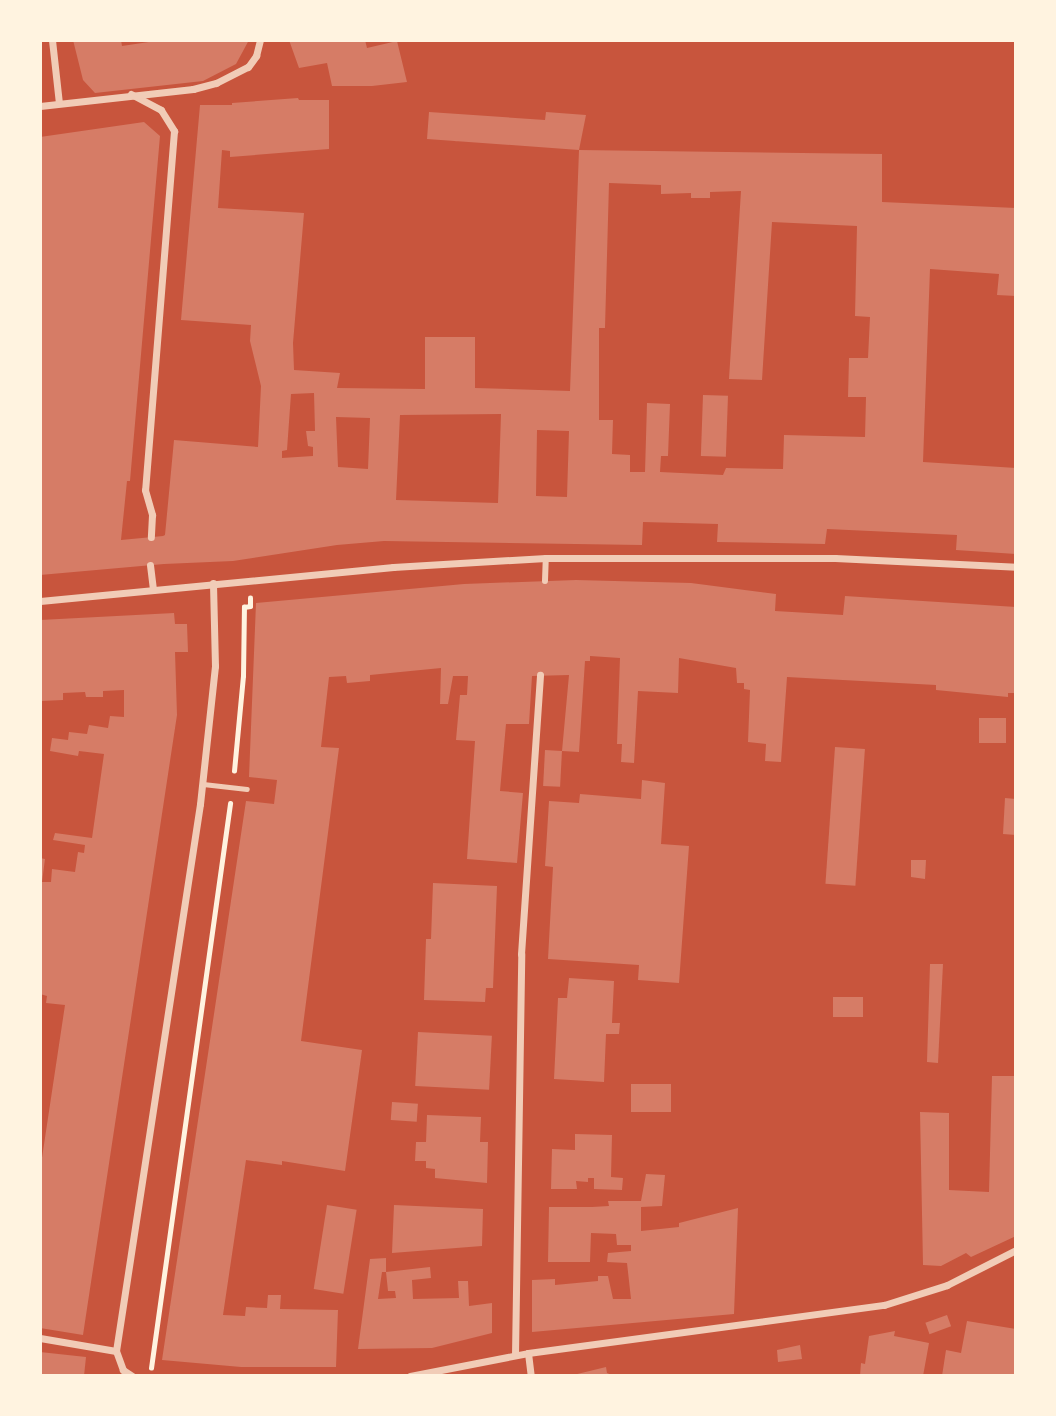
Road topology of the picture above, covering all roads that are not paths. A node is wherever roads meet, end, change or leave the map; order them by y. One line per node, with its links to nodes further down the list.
1 (52, 40): 4 (street)
2 (260, 40): 3 (street)
3 (131, 94): 4 (street); 6 (street)
4 (60, 103): 5 (street)
5 (40, 106)
6 (150, 537)
7 (546, 558): 9 (street); 10 (street); 11 (street)
8 (150, 565): 12 (street)
9 (1016, 567)
10 (545, 581)
11 (213, 583): 12 (street); 15 (street)
12 (153, 590): 13 (street)
13 (40, 601)
14 (540, 676): 21 (street)
15 (203, 784): 16 (lane); 19 (street)
16 (247, 789)
17 (1016, 1250): 20 (street)
18 (40, 1338): 19 (street)
19 (116, 1351): 22 (street)
20 (528, 1353): 21 (street); 25 (street)
21 (515, 1356): 24 (street)
22 (119, 1373): 23 (street)
23 (132, 1376)
24 (410, 1376)
25 (531, 1376)

